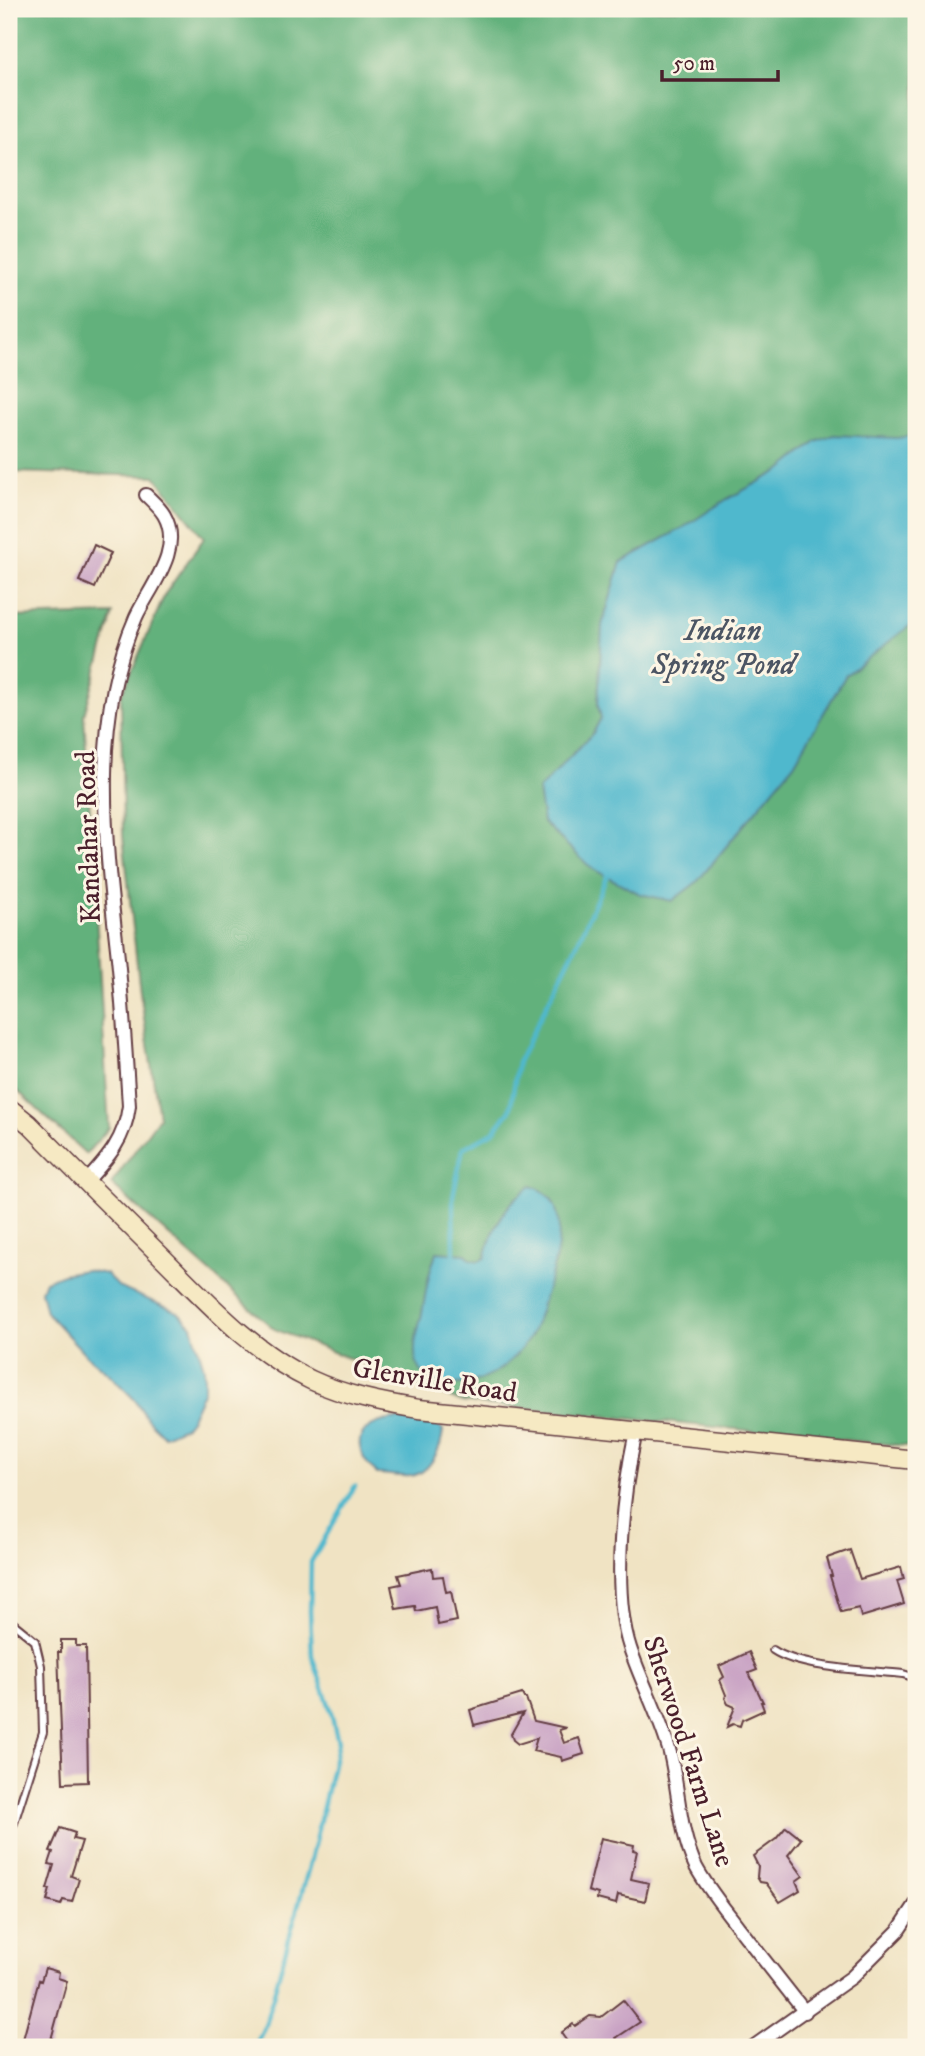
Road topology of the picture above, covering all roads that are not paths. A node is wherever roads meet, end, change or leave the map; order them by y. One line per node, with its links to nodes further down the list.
1 (146, 495): 3 (street, Kandahar Road)
2 (9, 1108): 3 (main road, Glenville Road)
3 (86, 1182): 4 (main road, Glenville Road)
4 (636, 1431): 5 (main road, Glenville Road); 11 (street, Sherwood Farm Lane)
5 (916, 1460)
6 (9, 1620): 9 (lane)
7 (773, 1650): 8 (lane)
8 (916, 1678)
9 (9, 1831)
10 (916, 1904): 11 (street)
11 (805, 2012): 12 (street)
12 (753, 2047)

